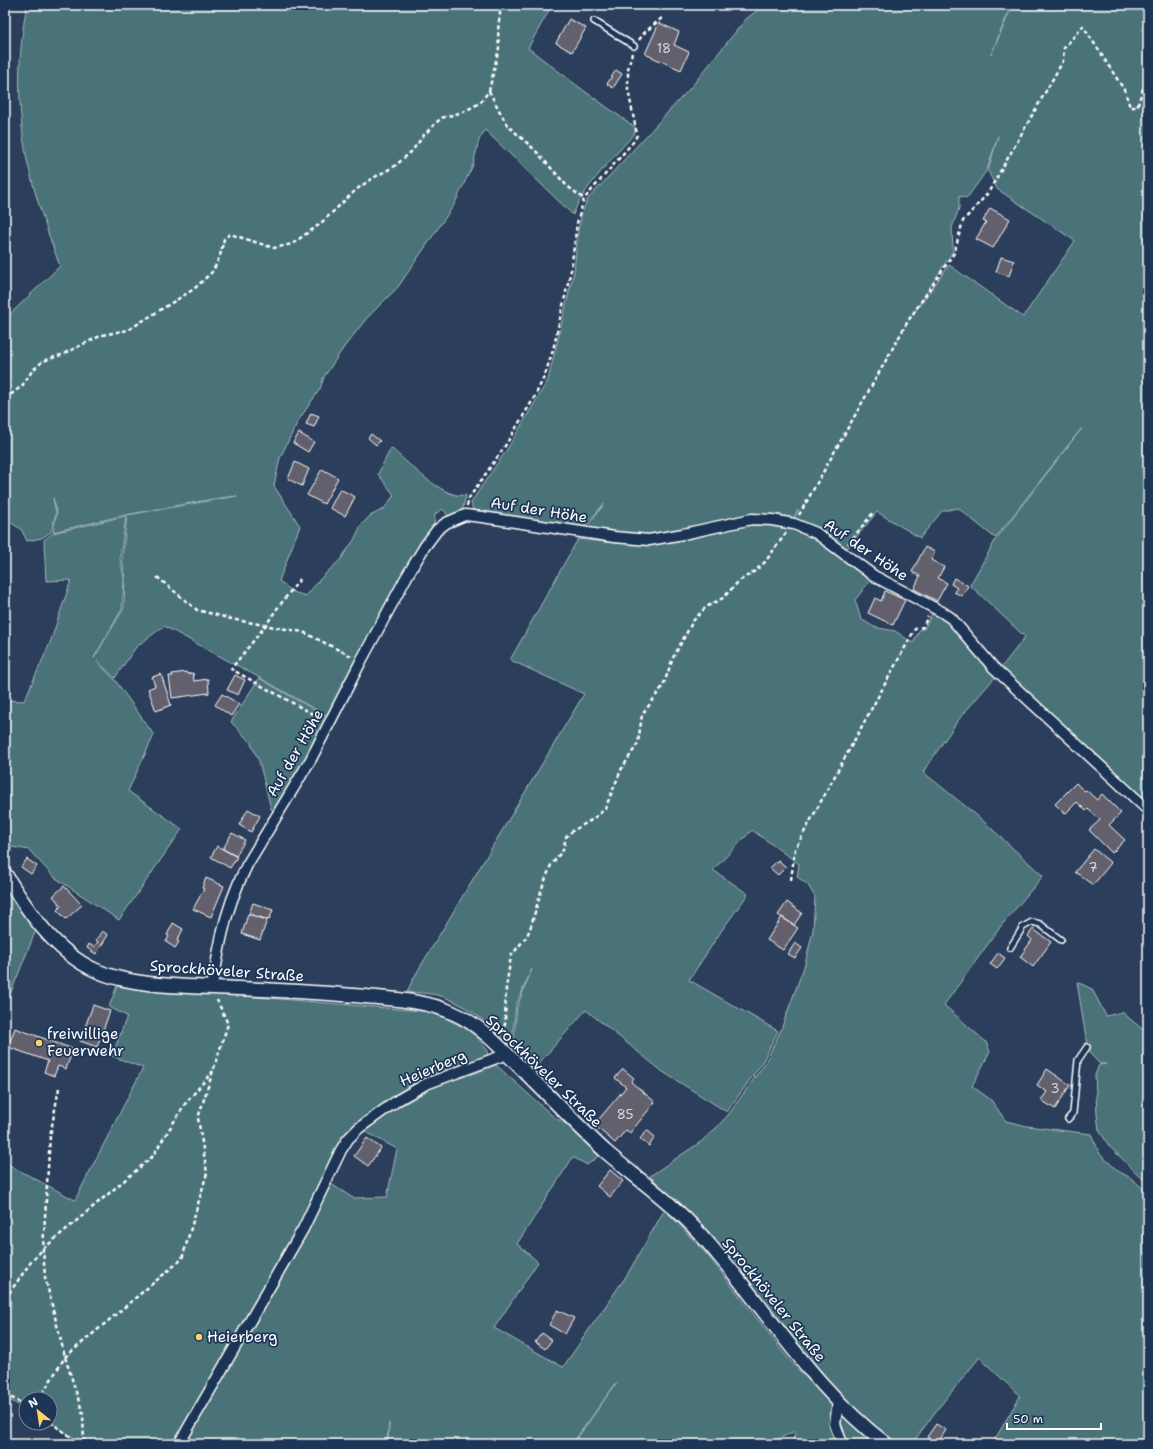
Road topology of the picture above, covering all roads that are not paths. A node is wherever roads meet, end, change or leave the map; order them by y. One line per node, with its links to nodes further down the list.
1 (594, 21): 2 (lane)
2 (634, 46)
3 (1148, 810): 7 (street, Auf der Höhe)
4 (5, 874): 7 (street, Sprockhöveler Straße)
5 (1061, 940): 6 (lane)
6 (1010, 948)
7 (211, 987): 9 (street, Sprockhöveler Straße)
8 (1087, 1047): 10 (lane)
9 (502, 1049): 11 (street, Sprockhöveler Straße); 12 (street, Heierberg)
10 (1068, 1119)
11 (838, 1402): 13 (street); 14 (street, Sprockhöveler Straße)
12 (179, 1444)
13 (842, 1444)
14 (886, 1444)

